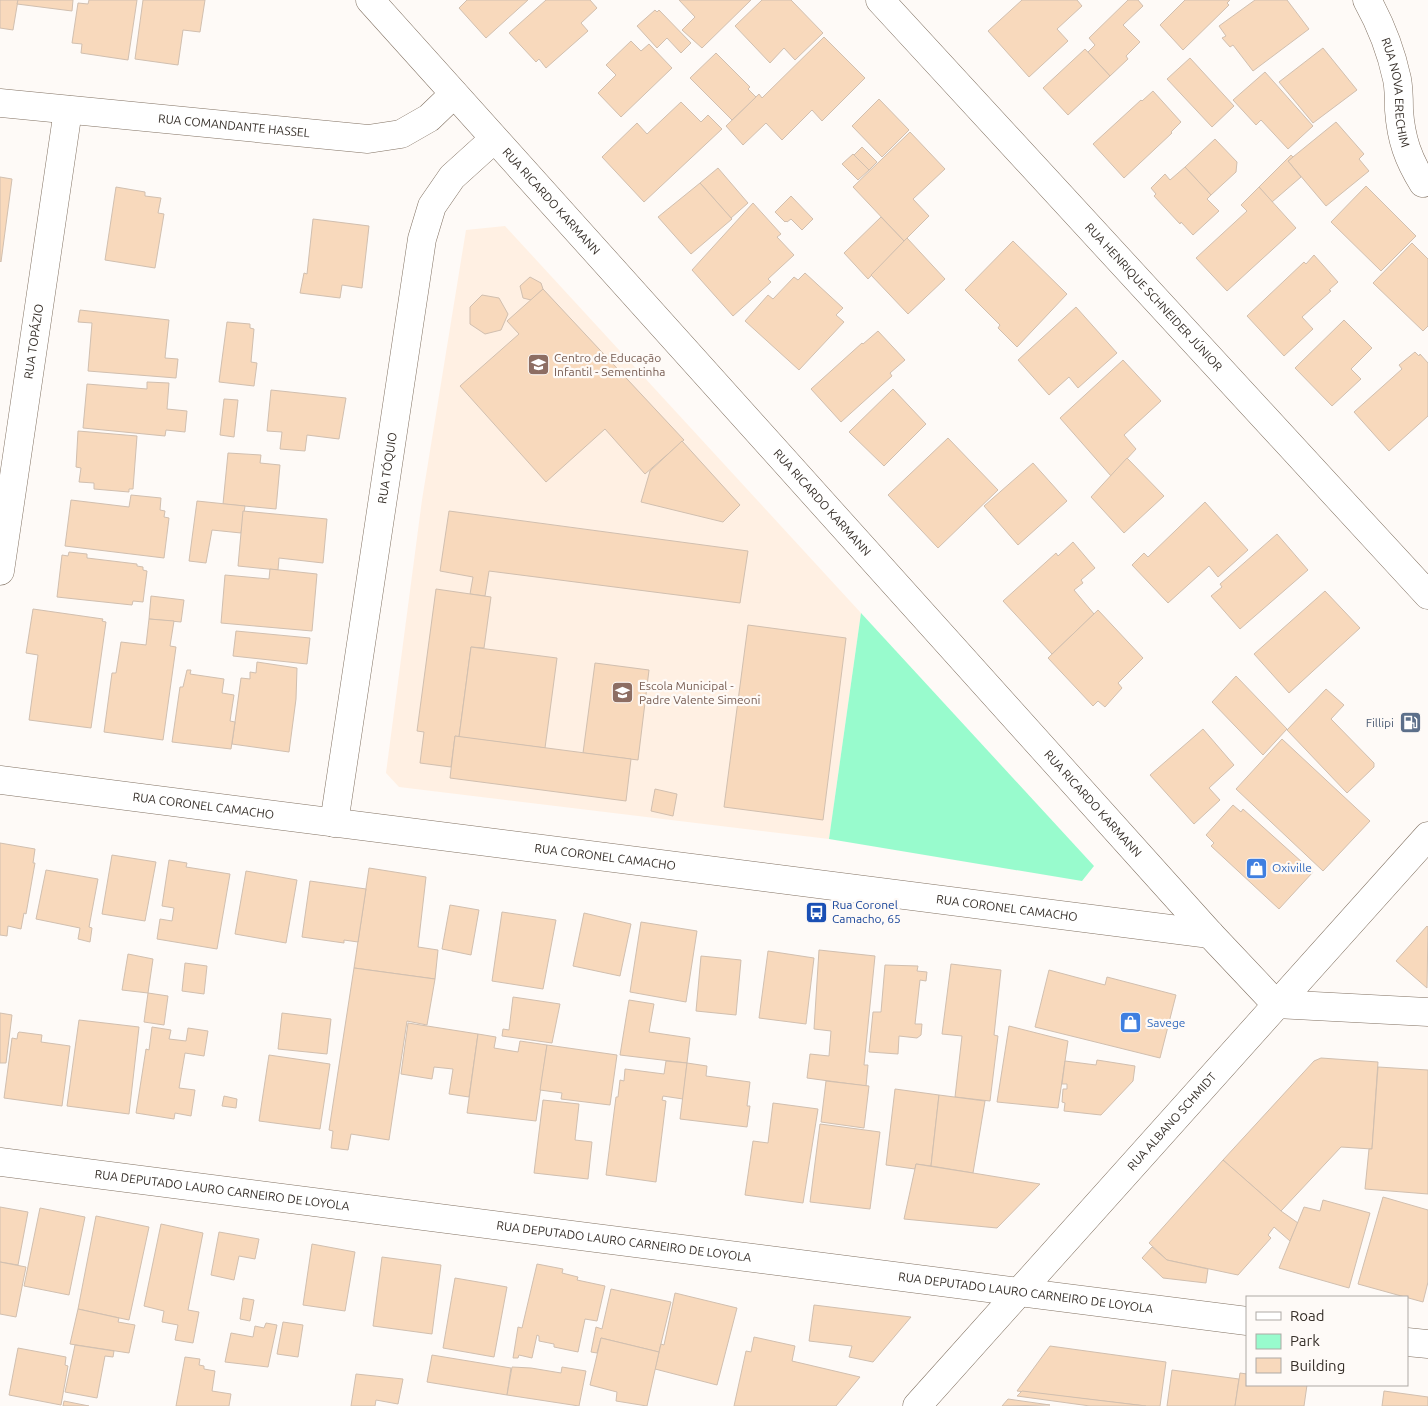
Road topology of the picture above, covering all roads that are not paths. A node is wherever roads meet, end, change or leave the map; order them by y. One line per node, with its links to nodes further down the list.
1 (370, 0): 4 (street, RUA RICARDO KARMANN)
2 (880, 0): 10 (street, RUA HENRIQUE SCHNEIDER JÚNIOR)
3 (1367, 0): 8 (street, RUA NOVA ERECHIM)
4 (454, 94): 6 (street, RUA COMANDANTE HASSEL); 7 (street, RUA RICARDO KARMANN)
5 (0, 103): 6 (street, RUA COMANDANTE HASSEL)
6 (68, 110): 9 (street, RUA TOPÁZIO)
7 (494, 138): 12 (street, RUA TÓQUIO); 14 (street, RUA RICARDO KARMANN)
8 (1423, 183)
9 (0, 571)
10 (1428, 595)
11 (0, 780): 12 (street, RUA CORONEL CAMACHO)
12 (334, 823): 14 (street, RUA CORONEL CAMACHO)
13 (1428, 836): 15 (street, RUA ALBANO SCHMIDT)
14 (1210, 934): 15 (street, RUA RICARDO KARMANN)
15 (1276, 1004): 16 (street); 18 (street, RUA ALBANO SCHMIDT)
16 (1428, 1012)
17 (0, 1162): 18 (street, RUA DEPUTADO LAURO CARNEIRO DE LOYOLA)
18 (1021, 1292): 19 (street, RUA DEPUTADO LAURO CARNEIRO DE LOYOLA); 22 (street, RUA ALBANO SCHMIDT)
19 (1246, 1321)
20 (1408, 1342): 21 (street)
21 (1428, 1344)
22 (917, 1406)

